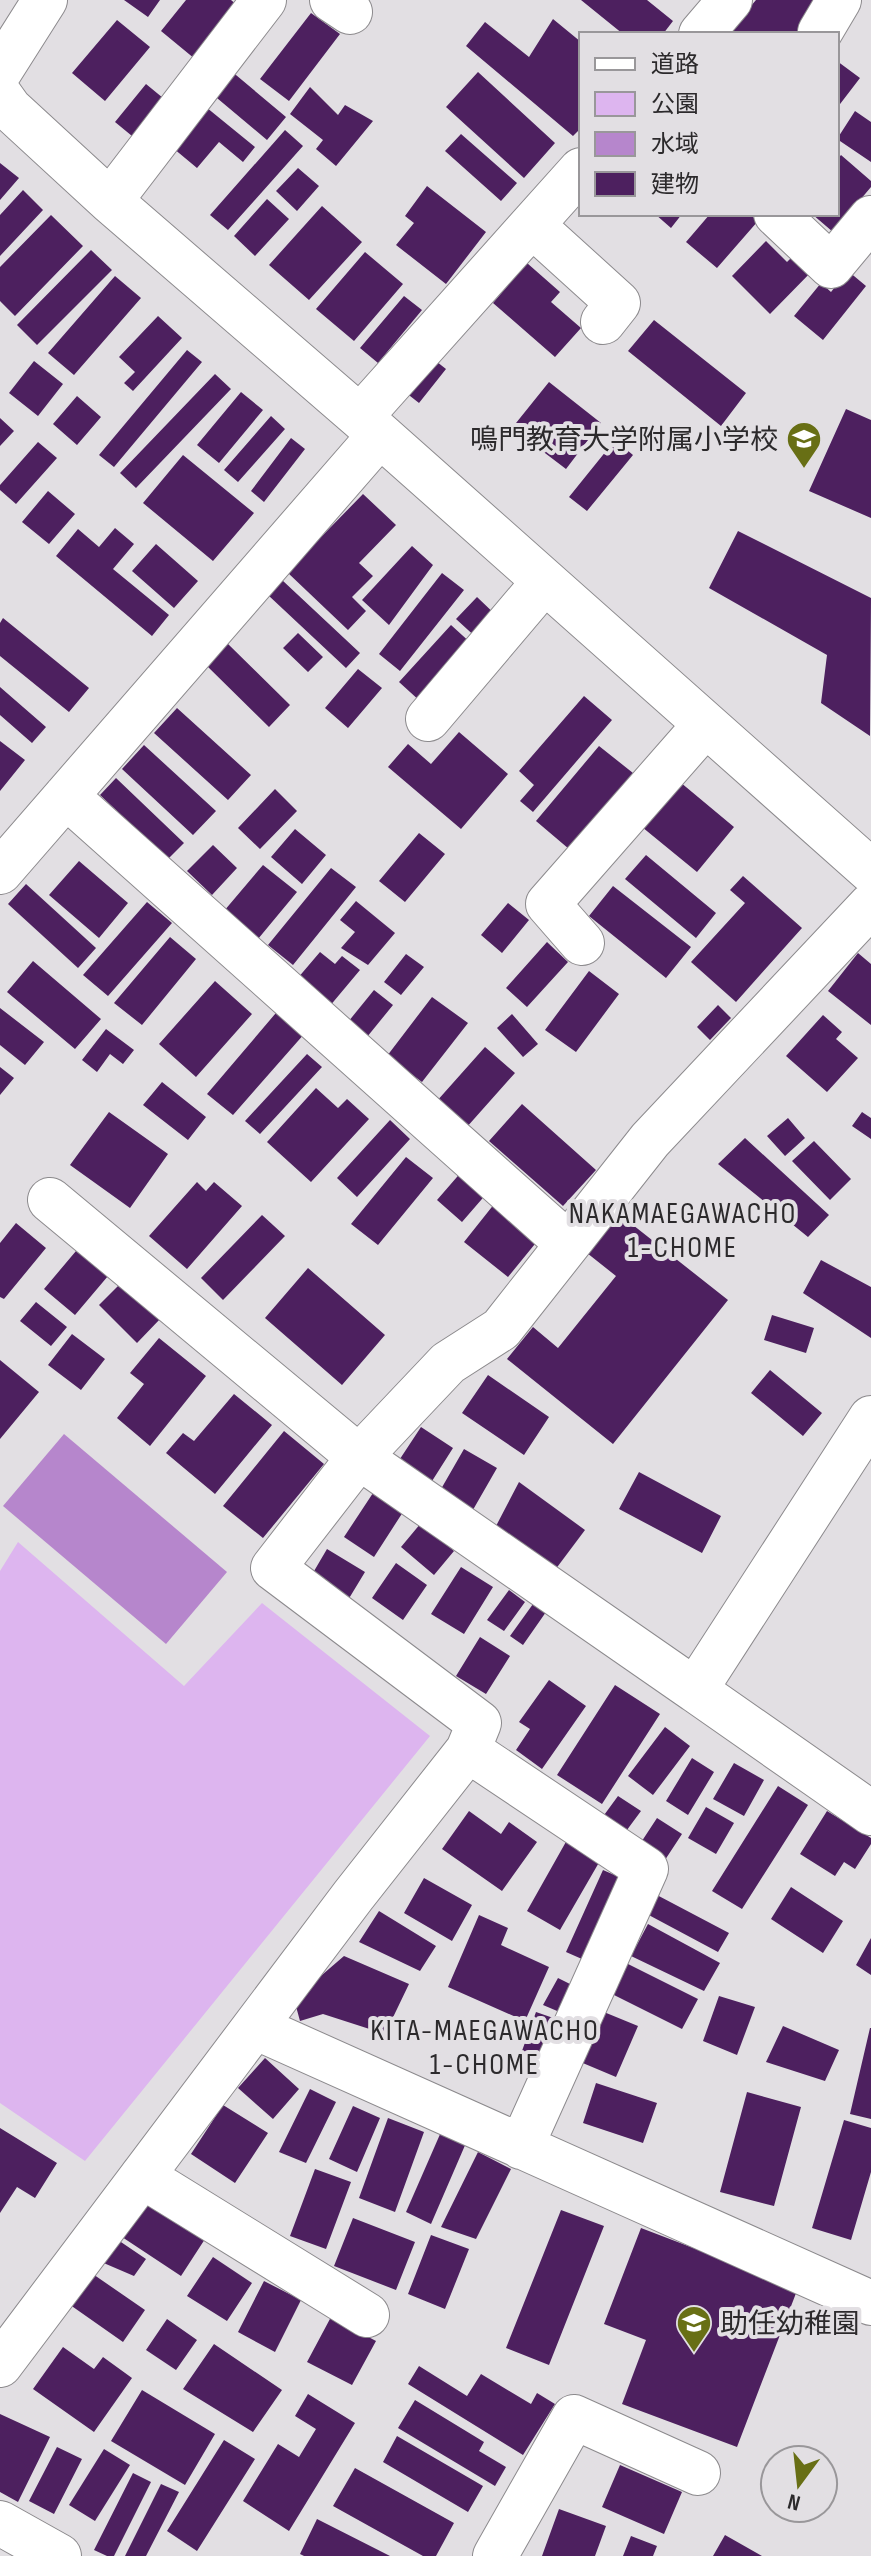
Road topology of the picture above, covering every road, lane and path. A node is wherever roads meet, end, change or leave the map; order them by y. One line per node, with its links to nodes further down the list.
1 (45, 0): 5 (street)
2 (264, 0): 7 (street)
3 (730, 0): 4 (street)
4 (703, 32)
5 (3, 99): 7 (street)
6 (579, 172): 10 (street)
7 (110, 201): 12 (street)
8 (778, 216): 9 (street)
9 (871, 218)
10 (532, 225): 11 (street); 12 (street)
11 (603, 322)
12 (369, 426): 13 (street); 16 (street)
13 (544, 582): 14 (street); 15 (street)
14 (428, 719)
15 (705, 725): 17 (street); 20 (street)
16 (66, 796): 18 (street); 22 (street)
17 (871, 871)
18 (0, 872)
19 (871, 905): 22 (street)
20 (582, 943)
21 (50, 1200): 24 (street)
22 (567, 1243): 24 (street)
23 (871, 1418): 25 (street)
24 (359, 1457): 25 (street); 26 (street)
25 (695, 1690): 27 (street)
26 (468, 1750): 28 (street); 29 (street)
27 (871, 1813)
28 (255, 2027): 29 (street); 30 (street)
29 (521, 2147): 31 (street)
30 (142, 2176): 32 (street); 33 (street)
31 (871, 2303)
32 (367, 2315)
33 (0, 2365)
34 (698, 2473): 37 (street)
35 (0, 2523): 36 (street)
36 (59, 2556)
37 (495, 2556)

